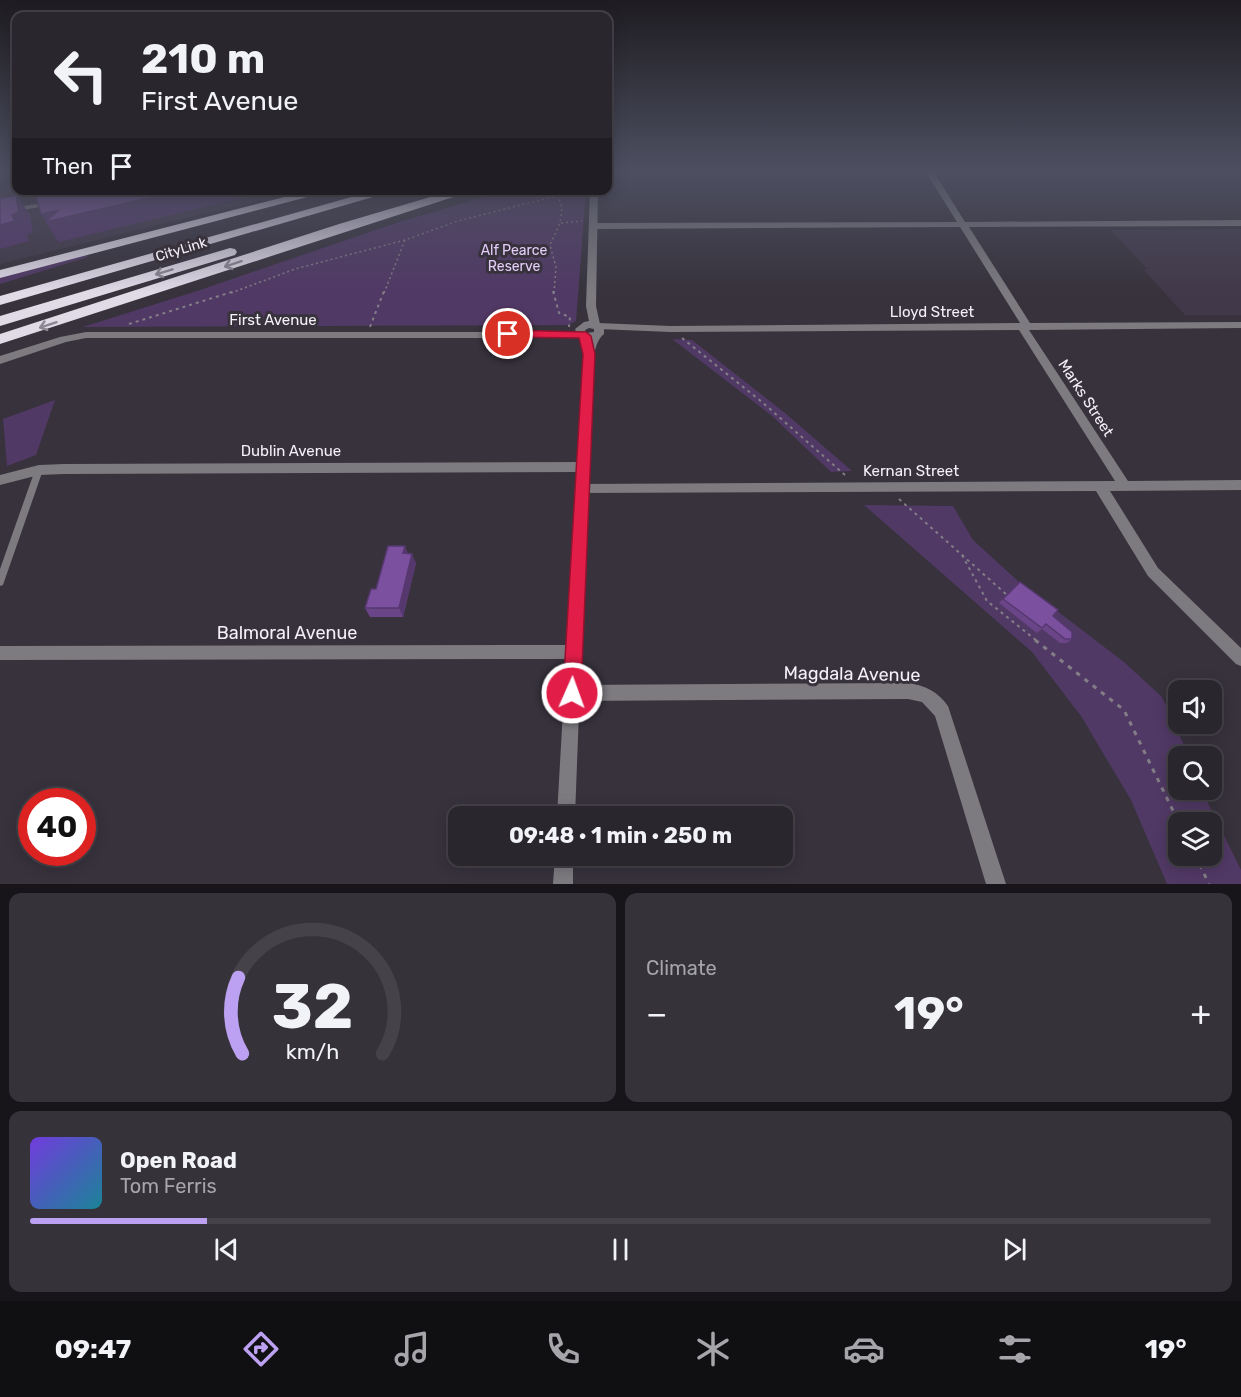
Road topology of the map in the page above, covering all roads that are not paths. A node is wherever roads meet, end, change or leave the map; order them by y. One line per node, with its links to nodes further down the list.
1 (253, 210): 8 (highway)
2 (284, 210): 13 (highway)
3 (320, 210): 14 (highway, CityLink)
4 (374, 210): 15 (highway, CityLink, one-way to 15)
5 (401, 210): 20 (highway, one-way to 20)
6 (594, 210): 9 (street)
7 (955, 210): 11 (street, Marks Street)
8 (228, 217): 12 (highway); 13 (highway)
9 (594, 223): 11 (street); 18 (street)
10 (1241, 223): 11 (street)
11 (965, 225): 17 (street, Marks Street)
12 (0, 274)
13 (0, 290)
14 (0, 301)
15 (0, 321)
16 (1241, 325): 17 (street, Lloyd Street)
17 (1024, 326): 18 (street, Lloyd Street); 27 (street, Marks Street)
18 (590, 330): 19 (street, First Avenue); 19 (street, First Avenue); 22 (street)
19 (550, 334): 21 (street, First Avenue)
20 (0, 340)
21 (0, 360)
22 (583, 467): 23 (street, Dublin Avenue); 28 (street)
23 (39, 470): 24 (street, Dublin Avenue); 29 (lane)
24 (0, 480)
25 (1241, 485): 27 (street, Kernan Street)
26 (1100, 486): 27 (street, Kernan Street); 28 (street, Kernan Street); 32 (street)
27 (1125, 486)
28 (582, 489): 30 (street)
29 (0, 582)
30 (574, 652): 31 (street, Balmoral Avenue); 33 (street)
31 (0, 653)
32 (1241, 659)
33 (572, 693): 34 (street); 37 (street, Magdala Avenue)
34 (566, 806)
35 (564, 866): 36 (street)
36 (563, 884)
37 (996, 884)

